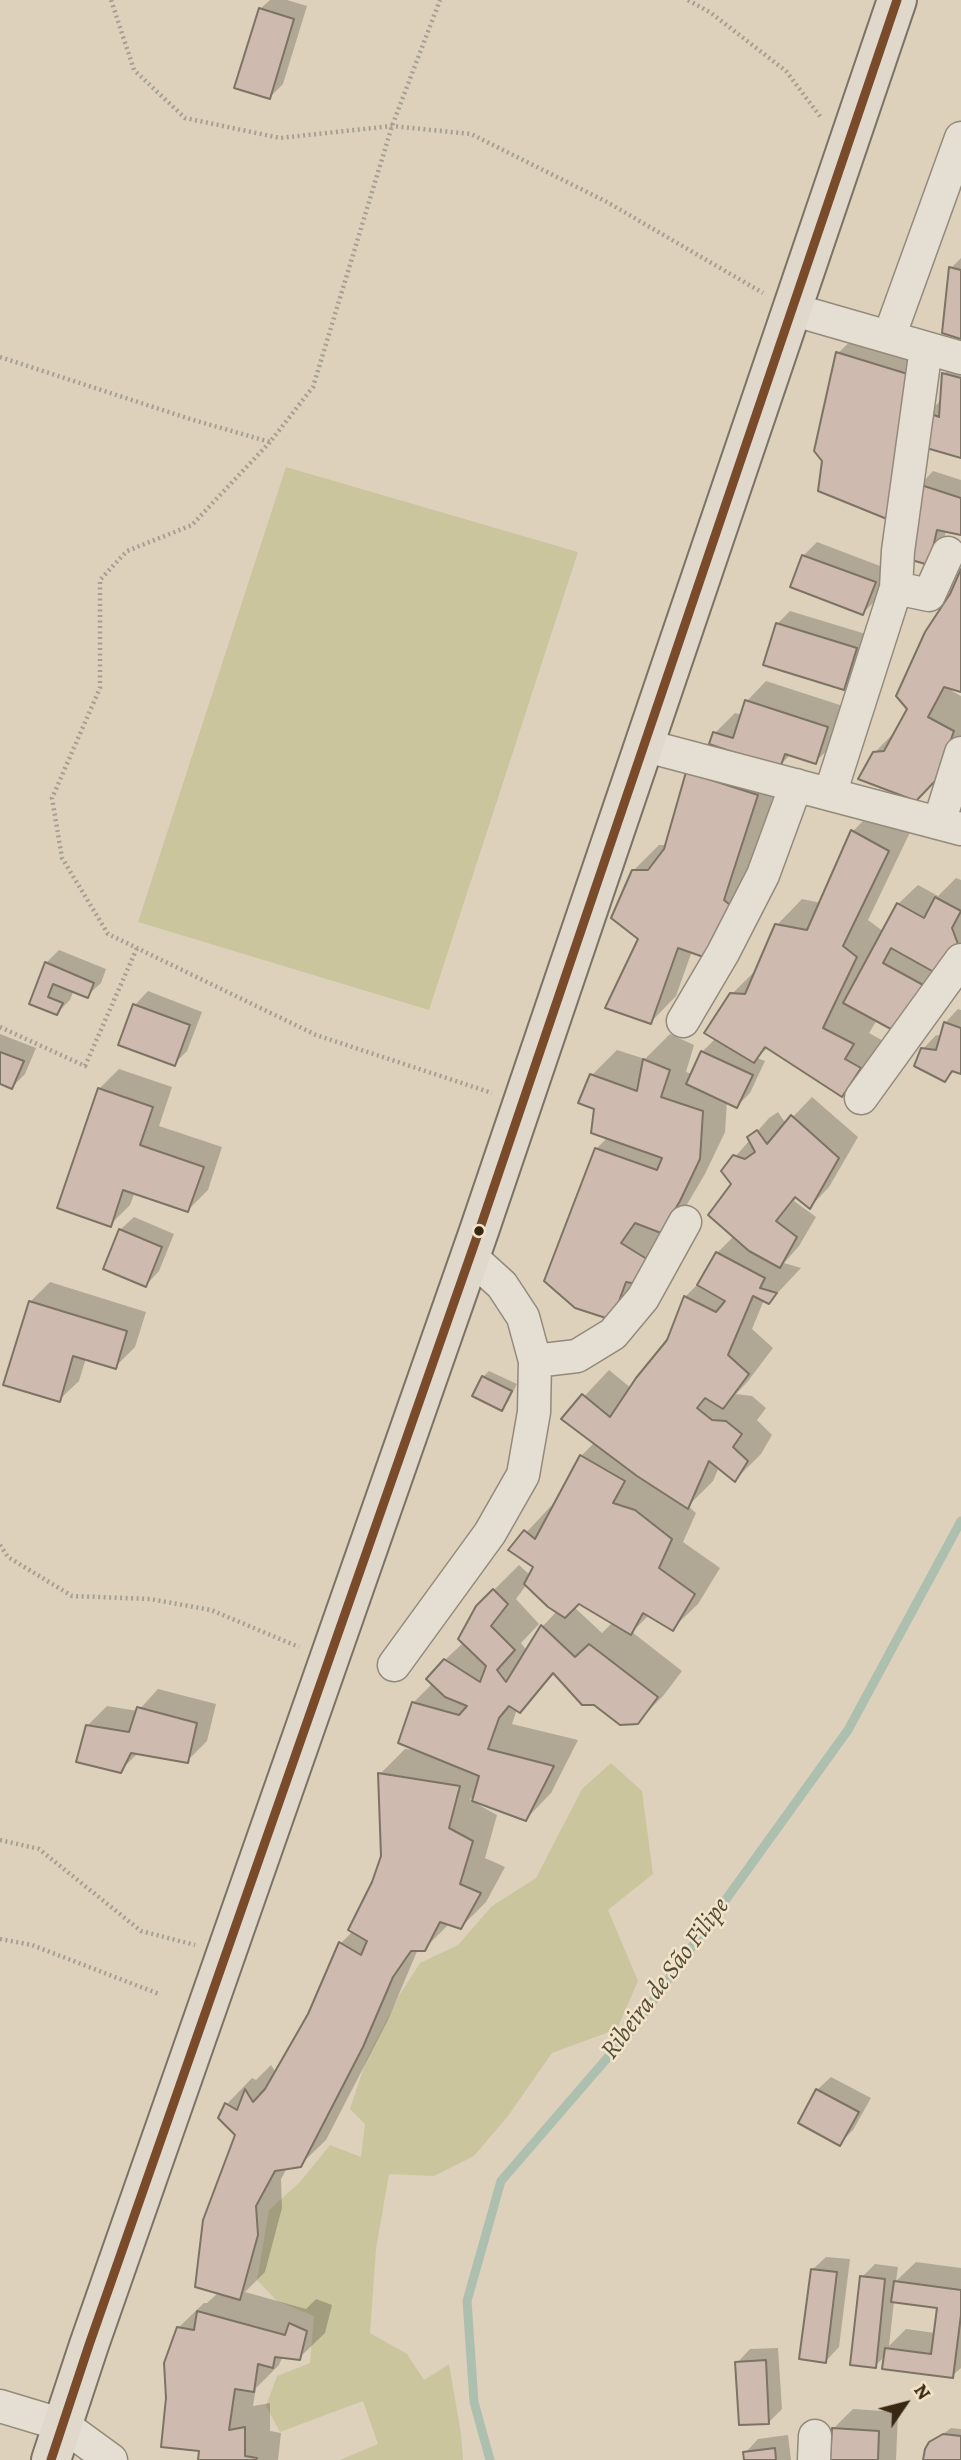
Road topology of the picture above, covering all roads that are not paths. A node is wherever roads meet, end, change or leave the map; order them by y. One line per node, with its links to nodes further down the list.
1 (897, 0): 3 (main road)
2 (961, 138): 4 (street)
3 (791, 309): 4 (street); 9 (main road)
4 (889, 337): 5 (street)
5 (926, 348): 6 (street); 8 (street)
6 (961, 358)
7 (948, 553): 8 (street)
8 (896, 588): 12 (street)
9 (643, 745): 11 (street); 18 (main road)
10 (961, 753): 13 (street)
11 (796, 785): 12 (street); 15 (street)
12 (830, 794): 13 (street)
13 (950, 826)
14 (961, 960): 16 (street)
15 (683, 1021)
16 (861, 1098)
17 (685, 1222): 19 (street)
18 (470, 1256): 19 (street); 22 (main road)
19 (535, 1361): 20 (street)
20 (394, 1665)
21 (0, 2406): 22 (street)
22 (57, 2442): 23 (street)
23 (111, 2460)

